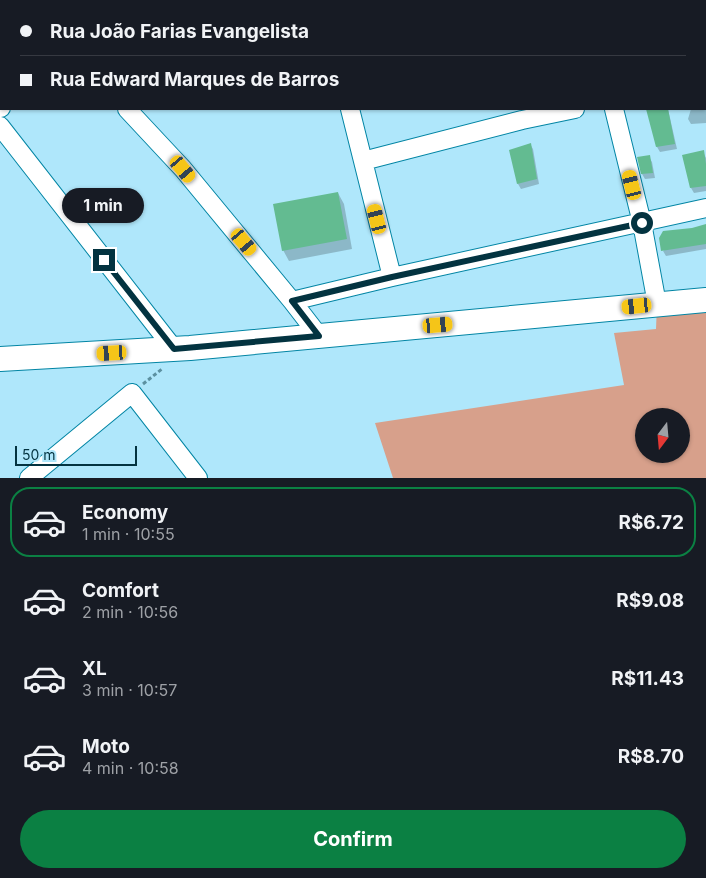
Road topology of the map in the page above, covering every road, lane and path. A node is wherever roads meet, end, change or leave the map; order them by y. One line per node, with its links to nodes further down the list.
1 (128, 110): 12 (street)
2 (350, 110): 7 (street)
3 (565, 110): 5 (street)
4 (614, 110): 9 (street)
5 (520, 115): 7 (street)
6 (0, 126): 15 (street)
7 (363, 161): 10 (street)
8 (706, 208): 9 (street)
9 (642, 223): 10 (street); 13 (street)
10 (392, 277): 12 (street)
11 (706, 300): 13 (street)
12 (292, 301): 14 (street)
13 (657, 304): 14 (street)
14 (319, 336): 15 (street)
15 (174, 349): 16 (street)
16 (0, 359)
17 (29, 478): 18 (street)
18 (198, 478)

